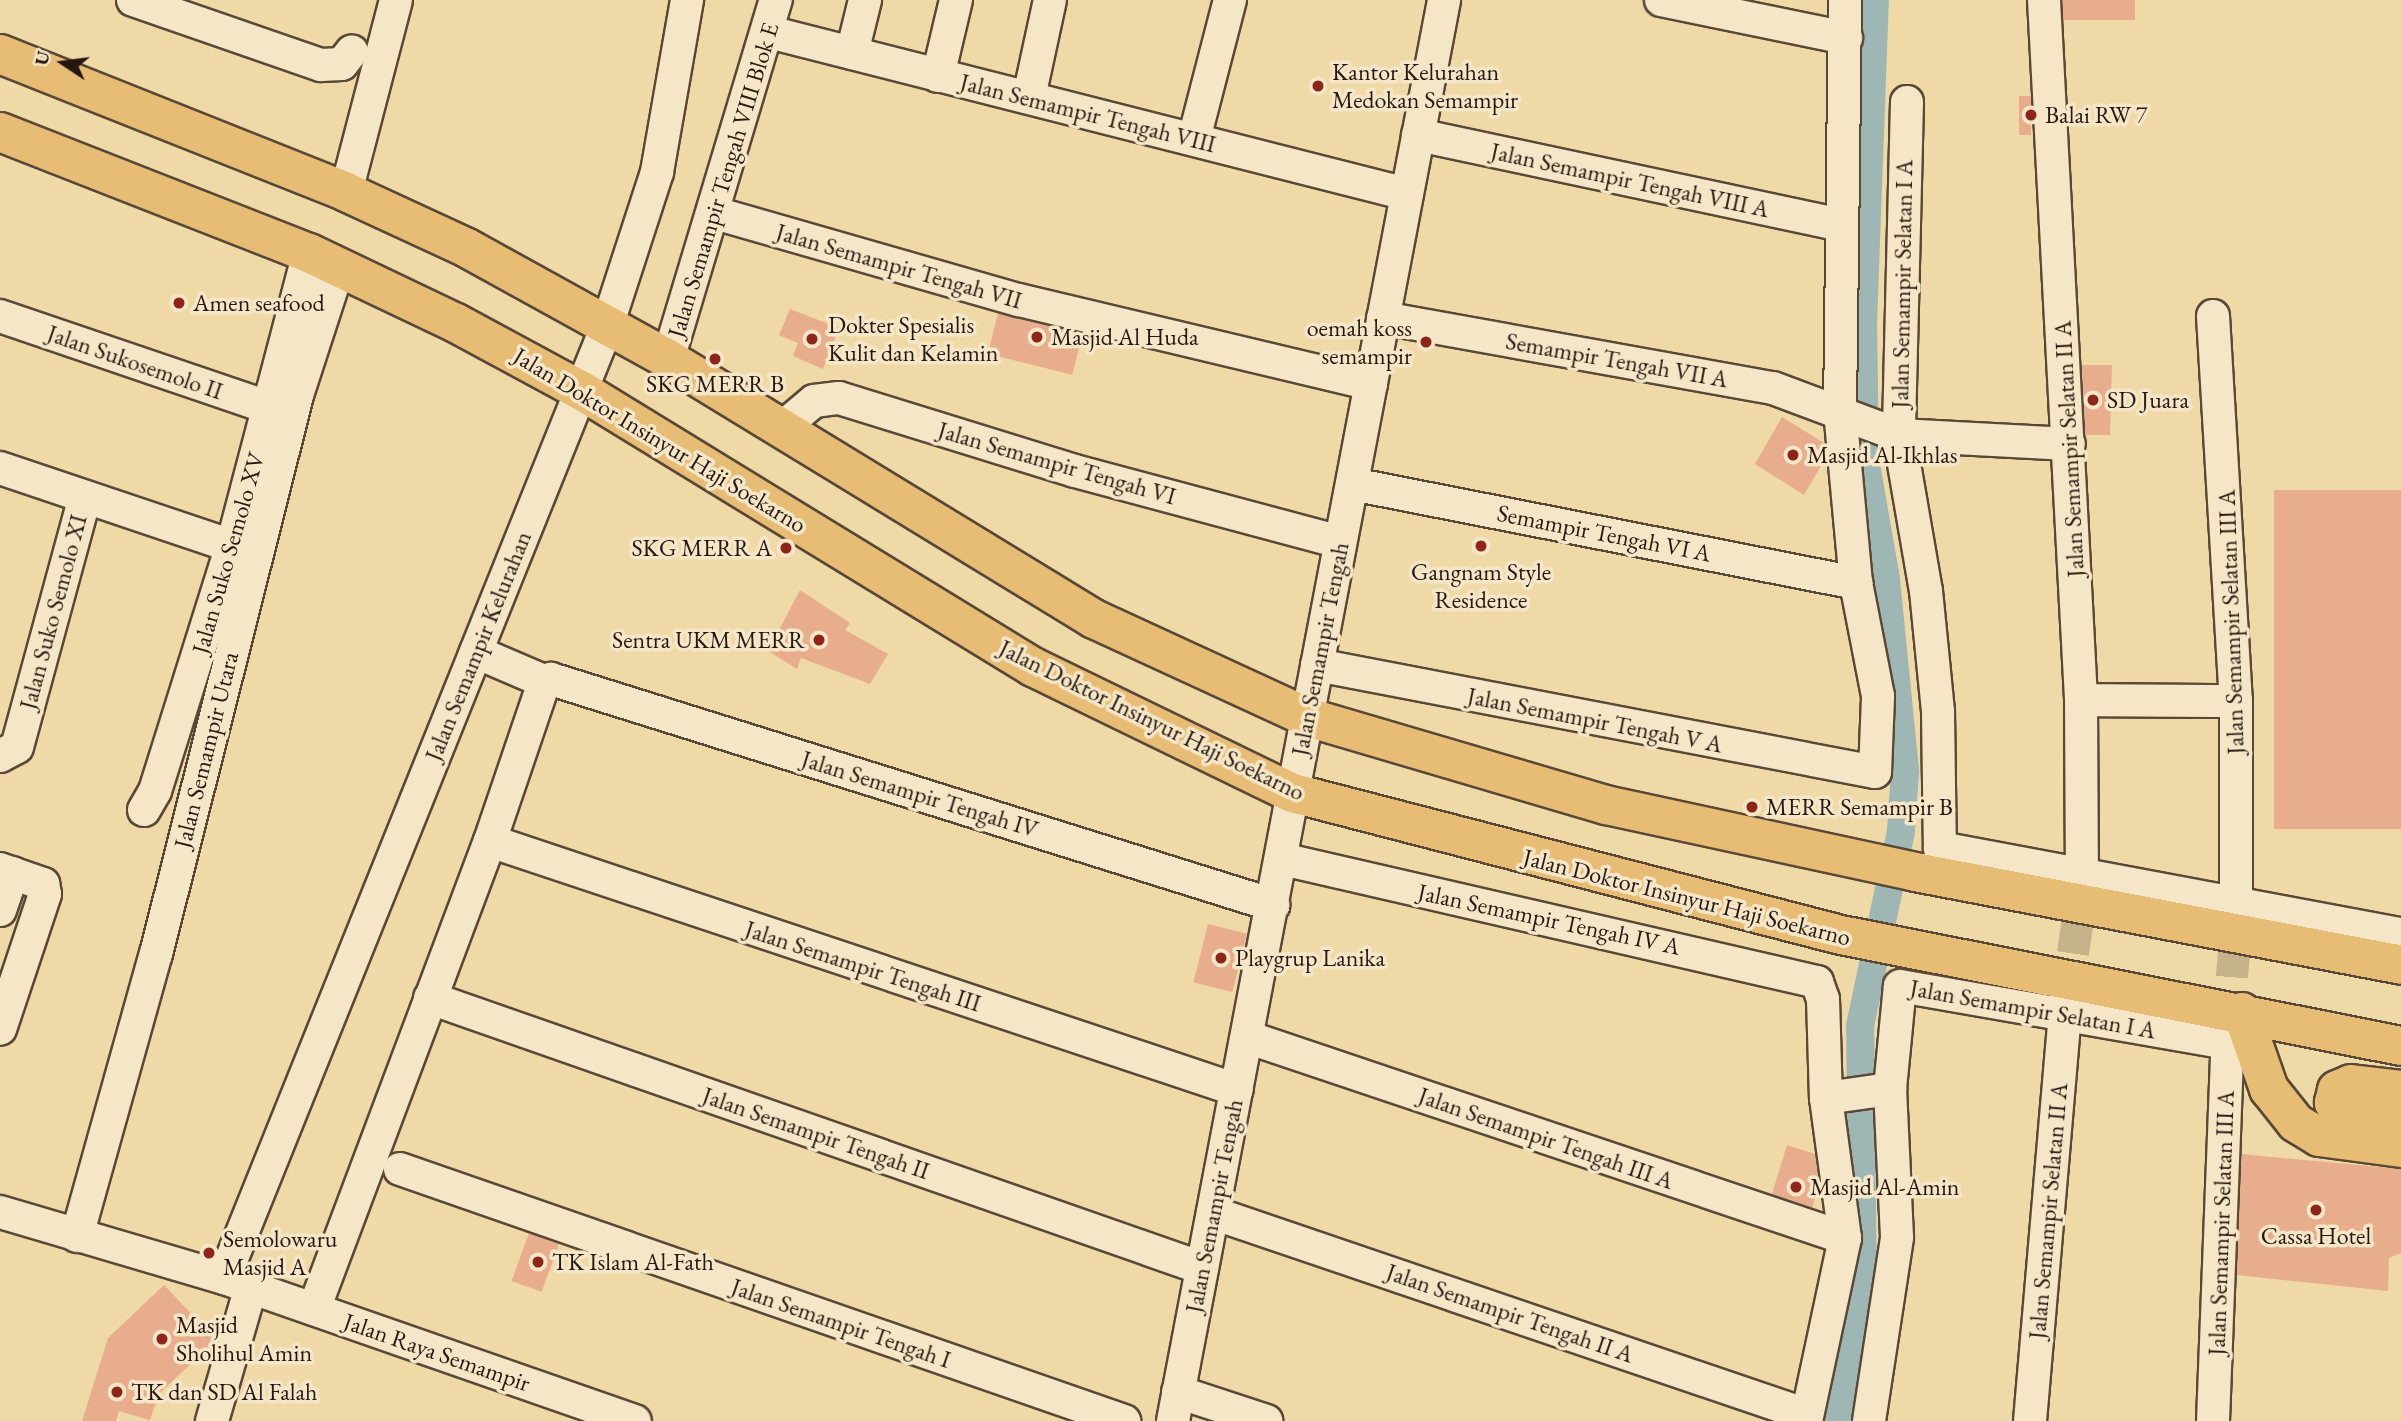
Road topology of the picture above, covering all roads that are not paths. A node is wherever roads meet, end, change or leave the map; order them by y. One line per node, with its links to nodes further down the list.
1 (133, 0): 15 (street)
2 (396, 0): 24 (street)
3 (687, 0): 32 (street, Jalan Semampir Kelurahan)
4 (776, 0): 13 (street, Jalan Semampir Tengah VIII Blok E)
5 (865, 0): 16 (street)
6 (956, 0): 18 (street)
7 (1050, 0): 19 (street)
8 (1230, 0): 23 (street)
9 (1444, 0): 22 (street, Jalan Semampir Tengah)
10 (1845, 0): 14 (street)
11 (2044, 0): 40 (street, Jalan Semampir Selatan II A)
12 (1681, 2): 14 (street)
13 (769, 32): 16 (street, Jalan Semampir Tengah VIII); 26 (street, Jalan Semampir Tengah VIII Blok E)
14 (1846, 38): 27 (street)
15 (352, 51)
16 (852, 52): 18 (street, Jalan Semampir Tengah VIII)
17 (0, 54): 24 (main road)
18 (938, 75): 19 (street, Jalan Semampir Tengah VIII)
19 (1030, 97): 23 (street, Jalan Semampir Tengah VIII)
20 (1907, 102): 39 (street, Jalan Semampir Selatan I A)
21 (0, 132): 28 (main road, Jalan Doktor Insinyur Haji Soekarno)
22 (1418, 135): 25 (street, Jalan Semampir Tengah); 27 (street, Jalan Semampir Tengah VIII A)
23 (1194, 139): 25 (street, Jalan Semampir Tengah VIII)
24 (346, 192): 32 (main road)
25 (1407, 194): 31 (street, Jalan Semampir Tengah)
26 (715, 213): 33 (street, Jalan Semampir Tengah VIII Blok E); 34 (street, Jalan Semampir Tengah VII)
27 (1842, 225): 37 (street)
28 (324, 259): 35 (main road, Jalan Doktor Insinyur Haji Soekarno); 36 (street, Jalan Suko Semolo XV); 80 (street, Jalan Semampir Utara)
29 (0, 316): 36 (street, Jalan Sukosemolo II)
30 (2213, 316): 51 (street, Jalan Semampir Selatan III A)
31 (1383, 318): 34 (street, Jalan Semampir Tengah); 37 (street, Semampir Tengah VII A)
32 (607, 326): 33 (main road); 35 (street, Jalan Semampir Kelurahan)
33 (668, 359): 38 (main road)
34 (1371, 384): 42 (street, Jalan Semampir Tengah)
35 (582, 391): 47 (street, Jalan Semampir Kelurahan); 54 (main road, Jalan Doktor Insinyur Haji Soekarno)
36 (270, 408): 45 (street, Jalan Suko Semolo XV)
37 (1844, 413): 39 (street, Semampir Tengah VII A); 46 (street)
38 (783, 427): 44 (street, Jalan Semampir Tengah VI); 52 (main road)
39 (1892, 433): 40 (street); 59 (street, Jalan Semampir Selatan I A)
40 (2069, 444): 50 (street, Jalan Semampir Selatan II A)
41 (0, 468): 43 (street)
42 (1352, 484): 44 (street, Jalan Semampir Tengah); 46 (street, Semampir Tengah VI A)
43 (85, 497): 45 (street); 53 (street, Jalan Suko Semolo XI)
44 (1340, 542): 48 (street, Jalan Semampir Tengah)
45 (232, 545): 55 (street, Jalan Suko Semolo XV)
46 (1856, 583): 48 (street, Jalan Semampir Tengah V A)
47 (476, 652): 49 (street, Jalan Semampir Tengah IV); 83 (street, Jalan Semampir Kelurahan)
48 (1317, 665): 52 (street, Jalan Semampir Tengah)
49 (556, 682): 56 (street); 60 (street, Jalan Semampir Tengah IV)
50 (2081, 699): 51 (street); 59 (street, Jalan Semampir Selatan II A)
51 (2236, 701): 62 (street, Jalan Semampir Selatan III A)
52 (1307, 717): 54 (street, Jalan Semampir Tengah); 64 (main road)
53 (0, 756)
54 (1293, 793): 57 (street, Jalan Semampir Tengah); 67 (main road, Jalan Doktor Insinyur Haji Soekarno)
55 (144, 810)
56 (490, 841): 65 (street); 71 (street, Jalan Semampir Tengah III)
57 (1282, 859): 60 (street, Jalan Semampir Tengah); 74 (street, Jalan Semampir Tengah IV A)
58 (7, 871): 61 (street); 68 (street)
59 (2083, 887): 62 (street)
60 (1273, 905): 69 (street, Jalan Semampir Tengah)
61 (0, 910)
62 (2237, 916): 63 (street)
63 (2401, 934)
64 (2401, 965)
65 (430, 998): 82 (street, Jalan Semampir Tengah II); 84 (street)
66 (2065, 1007): 67 (street, Jalan Semampir Selatan I A); 72 (street, Jalan Semampir Selatan I A); 92 (street, Jalan Semampir Selatan II A)
67 (2232, 1027): 70 (main road, Jalan Doktor Insinyur Haji Soekarno); 76 (main road); 93 (street, Jalan Semampir Selatan III A)
68 (0, 1029)
69 (1247, 1037): 71 (street, Jalan Semampir Tengah); 81 (street, Jalan Semampir Tengah III A)
70 (2401, 1046)
71 (1237, 1090): 79 (street, Jalan Semampir Tengah)
72 (1886, 1090): 74 (street); 91 (street, Jalan Semampir Selatan I A)
73 (2401, 1090): 75 (main road)
74 (1829, 1097): 81 (street)
75 (2401, 1125)
76 (2401, 1148)
77 (400, 1169): 89 (street, Jalan Semampir Tengah I)
78 (0, 1212): 80 (street, Jalan Raya Semampir)
79 (1213, 1213): 82 (street, Jalan Semampir Tengah); 86 (street, Jalan Semampir Tengah II A)
80 (77, 1236): 83 (street, Jalan Raya Semampir)
81 (1845, 1238): 86 (street)
82 (1202, 1268): 85 (street, Jalan Semampir Tengah)
83 (237, 1282): 84 (street, Jalan Raya Semampir); 87 (street, Jalan Semampir Kelurahan)
84 (314, 1310): 88 (street, Jalan Raya Semampir)
85 (1175, 1407): 90 (street)
86 (1807, 1418)
87 (212, 1421)
88 (635, 1421)
89 (1124, 1421)
90 (1266, 1421)
91 (1869, 1421)
92 (2031, 1421)
93 (2213, 1421)

